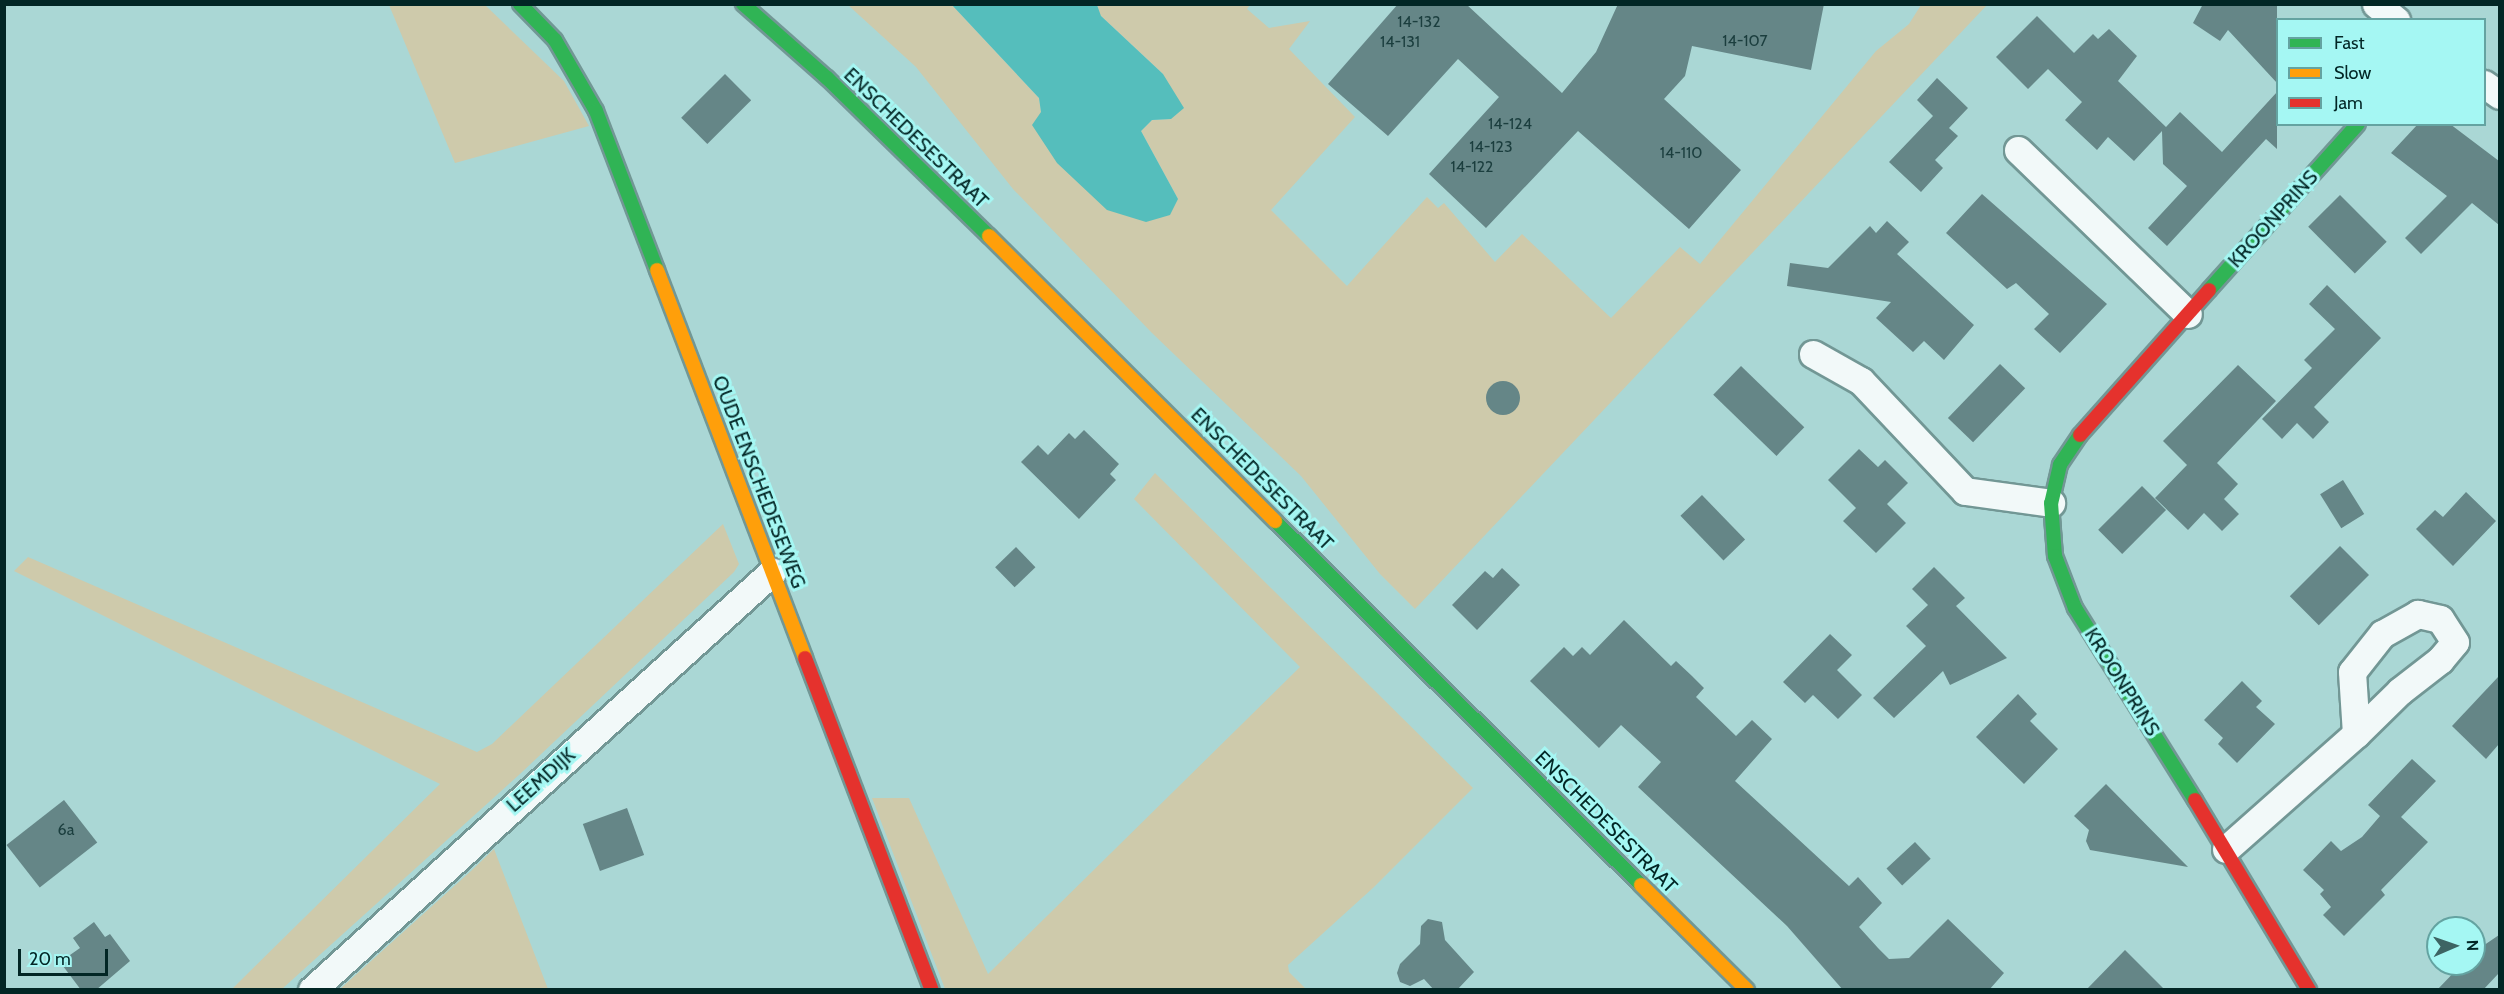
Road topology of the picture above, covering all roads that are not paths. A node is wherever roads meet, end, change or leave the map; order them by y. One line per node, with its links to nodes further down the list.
1 (520, 4): 12 (street, OUDE ENSCHEDESEWEG)
2 (743, 4): 17 (street, ENSCHEDESESTRAAT)
3 (2376, 4): 4 (street)
4 (2394, 18)
5 (2486, 85): 6 (street)
6 (2499, 95)
7 (2356, 126): 9 (street, KROONPRINS)
8 (2018, 150): 9 (street)
9 (2188, 314): 11 (street, KROONPRINS)
10 (1814, 354): 11 (street)
11 (2051, 503): 14 (street, KROONPRINS)
12 (772, 572): 15 (street, LEEMDIJK); 16 (street, OUDE ENSCHEDESEWEG)
13 (2356, 734): 14 (street)
14 (2226, 849): 18 (street, KROONPRINS)
15 (312, 990)
16 (932, 990)
17 (1747, 990)
18 (2309, 990)

